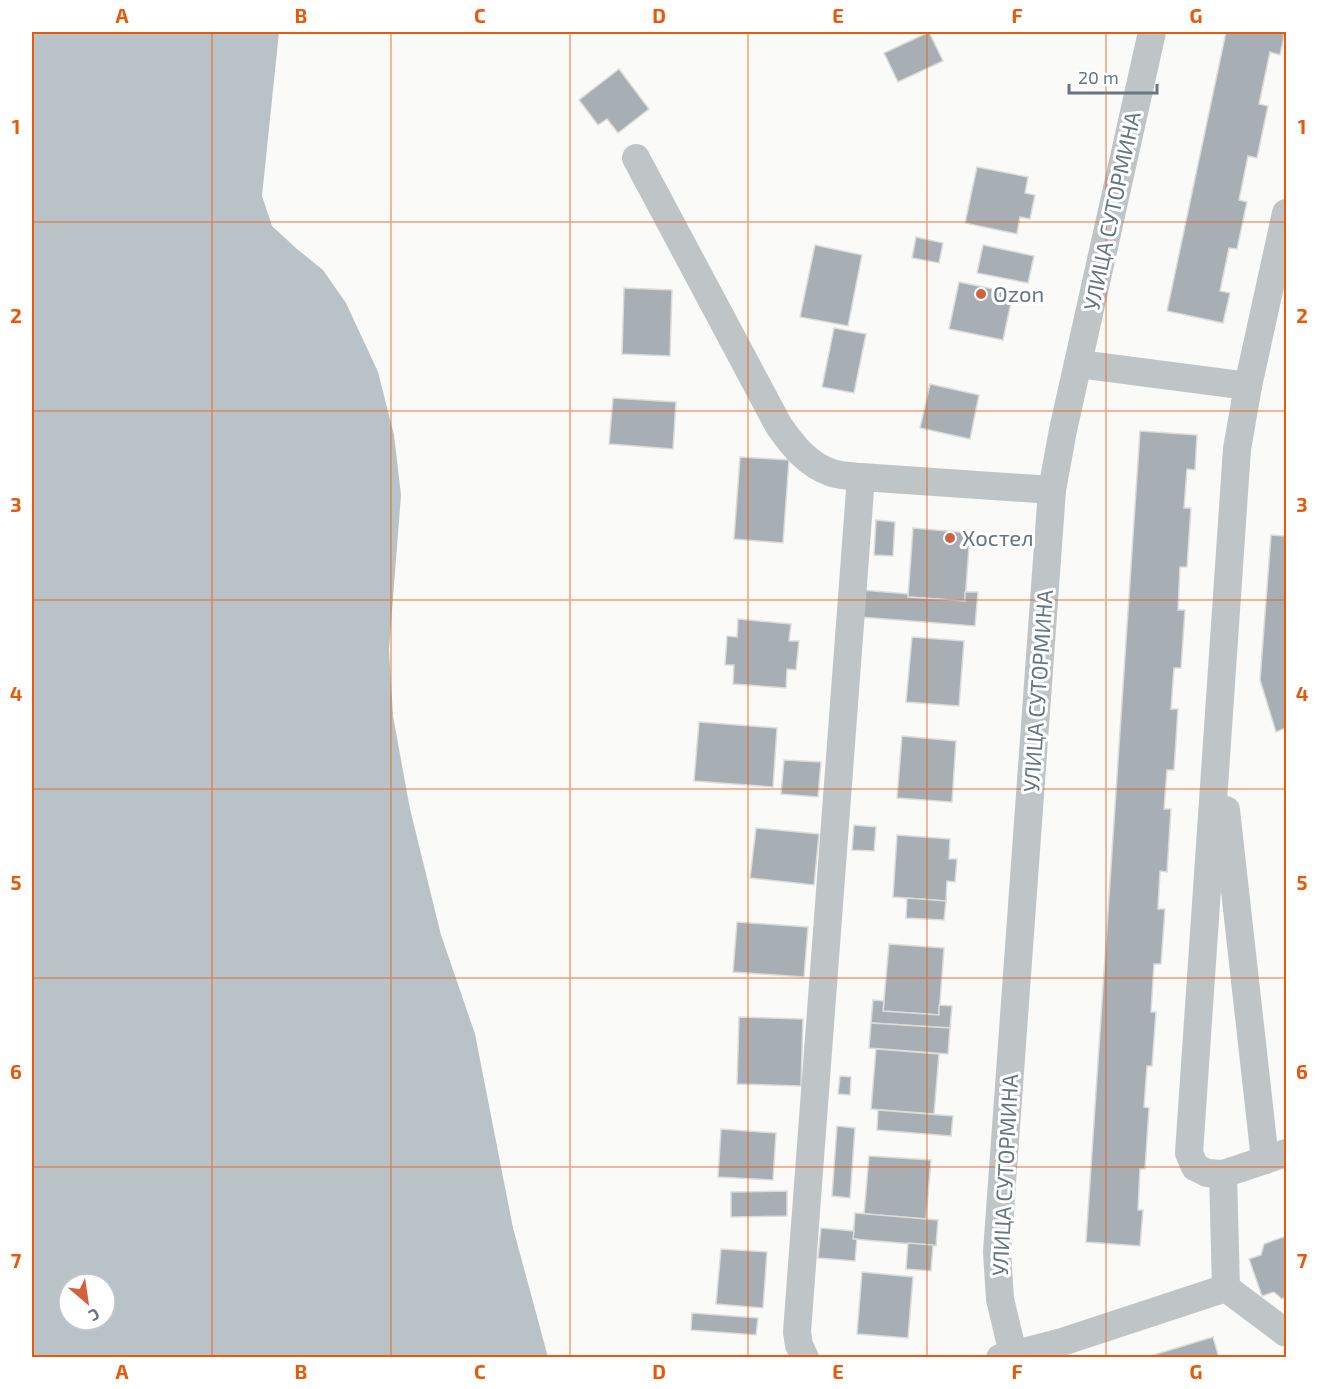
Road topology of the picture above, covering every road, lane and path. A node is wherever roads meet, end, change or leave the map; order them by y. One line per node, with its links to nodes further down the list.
1 (1152, 32): 5 (street, УЛИЦА СУТОРМИНА)
2 (636, 158): 7 (street)
3 (1287, 213): 4 (street)
4 (1283, 246): 6 (street)
5 (1078, 364): 6 (street); 8 (street, УЛИЦА СУТОРМИНА)
6 (1248, 386): 9 (street)
7 (861, 477): 8 (street); 16 (street)
8 (1052, 490): 15 (street, УЛИЦА СУТОРМИНА)
9 (1218, 737): 10 (street); 11 (street)
10 (1276, 1156): 11 (street)
11 (1223, 1174): 12 (street)
12 (1226, 1288): 13 (street); 14 (street)
13 (1287, 1333)
14 (1065, 1350): 15 (street)
15 (1009, 1357)
16 (806, 1358)

